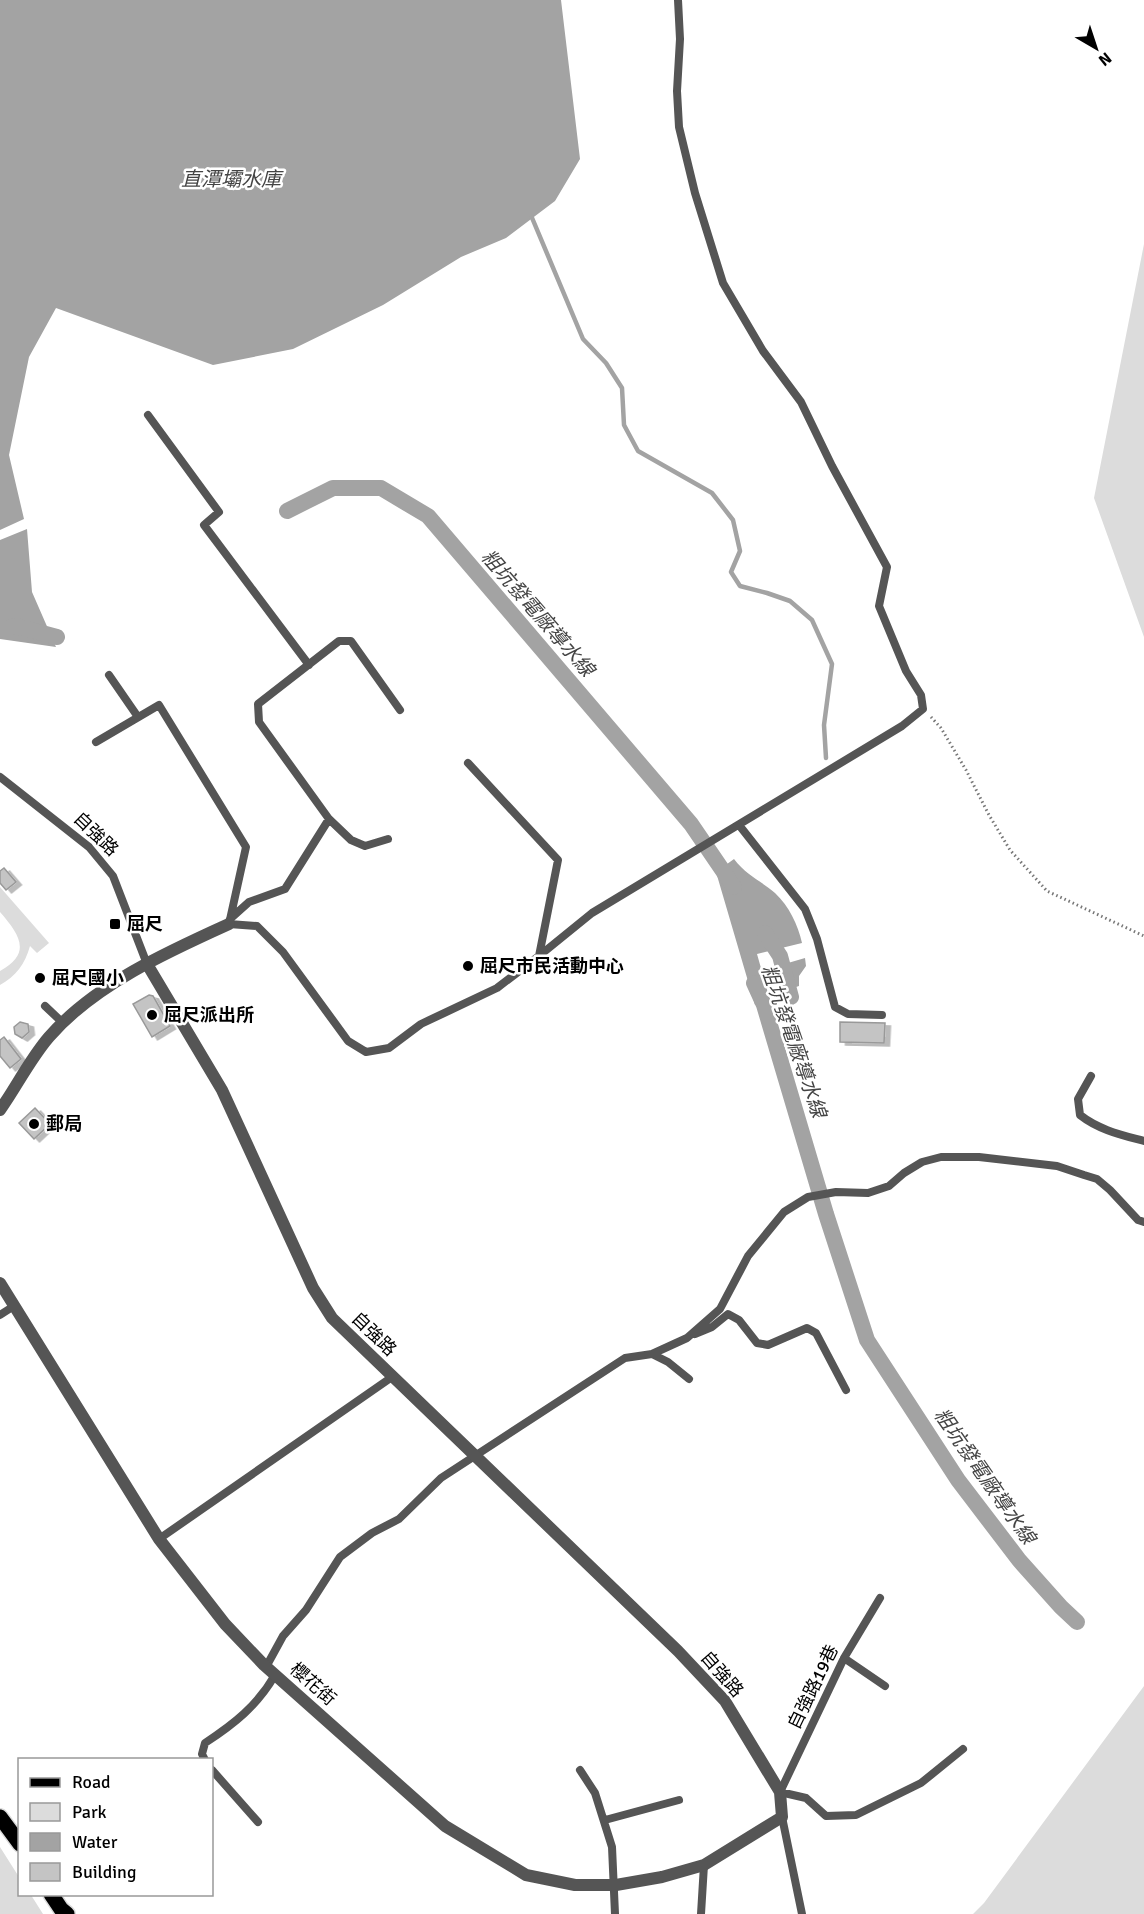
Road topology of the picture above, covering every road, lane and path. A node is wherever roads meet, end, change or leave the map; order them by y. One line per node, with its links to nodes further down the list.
1 (678, 0): 5 (lane)
2 (148, 415): 3 (lane)
3 (309, 665): 6 (lane); 11 (lane)
4 (109, 675): 7 (lane)
5 (923, 709): 12 (lane); 15 (path)
6 (400, 710)
7 (138, 717): 8 (lane); 14 (lane)
8 (96, 742)
9 (468, 763): 16 (lane)
10 (0, 777): 17 (lane, 自強路)
11 (329, 819): 13 (lane); 14 (lane)
12 (739, 825): 16 (lane); 19 (lane)
13 (388, 839)
14 (229, 922): 16 (lane); 17 (street)
15 (1144, 936)
16 (539, 956)
17 (147, 964): 20 (street); 30 (street, 自強路)
18 (45, 1006): 20 (lane)
19 (882, 1015)
20 (63, 1023): 22 (street)
21 (1091, 1076): 23 (lane)
22 (0, 1110)
23 (1144, 1141)
24 (1144, 1222): 28 (lane)
25 (0, 1283): 26 (street, 櫻花街)
26 (14, 1305): 27 (lane); 34 (street, 櫻花街)
27 (0, 1315)
28 (687, 1338): 29 (lane); 32 (lane)
29 (652, 1354): 31 (lane); 33 (lane)
30 (392, 1377): 33 (street, 自強路); 34 (lane)
31 (689, 1379)
32 (846, 1390)
33 (476, 1457): 37 (lane); 43 (street, 自強路)
34 (159, 1539): 37 (street, 櫻花街)
35 (880, 1598): 36 (lane, 自強路19巷)
36 (844, 1658): 38 (lane); 43 (lane, 自強路19巷)
37 (271, 1671): 40 (lane); 51 (street, 櫻花街)
38 (885, 1686)
39 (963, 1749): 43 (lane)
40 (204, 1758)
41 (580, 1770): 47 (lane)
42 (213, 1771): 48 (lane)
43 (780, 1792): 46 (street, 自強路)
44 (679, 1800): 47 (lane)
45 (0, 1817): 49 (main road)
46 (783, 1817): 50 (street, 櫻花街); 56 (lane)
47 (605, 1820): 51 (lane)
48 (258, 1822)
49 (18, 1841)
50 (704, 1865): 51 (street, 櫻花街); 55 (lane)
51 (615, 1885): 54 (lane)
52 (52, 1896): 53 (main road)
53 (67, 1914)
54 (615, 1914)
55 (701, 1914)
56 (802, 1914)

